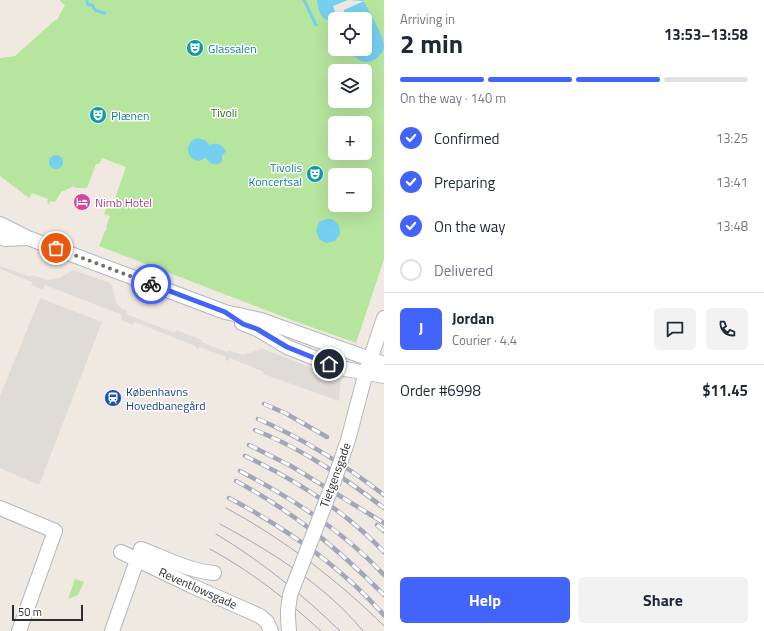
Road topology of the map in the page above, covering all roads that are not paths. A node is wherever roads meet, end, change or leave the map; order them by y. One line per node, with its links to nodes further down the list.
1 (0, 224): 3 (street)
2 (0, 230): 3 (street)
3 (22, 235): 4 (street); 7 (street)
4 (0, 237)
5 (384, 318): 7 (street, Tietgensgade)
6 (384, 364): 7 (street)
7 (368, 366): 8 (street); 15 (street, Tietgensgade, bridge)
8 (384, 376)
9 (0, 508): 17 (street)
10 (121, 552): 11 (street, Reventlowsgade)
11 (137, 560): 12 (street); 14 (street, Reventlowsgade); 18 (street)
12 (182, 565): 13 (street); 14 (street)
13 (214, 573)
14 (167, 574): 16 (street, Reventlowsgade)
15 (289, 624)
16 (271, 630)
17 (19, 631)
18 (112, 631)

